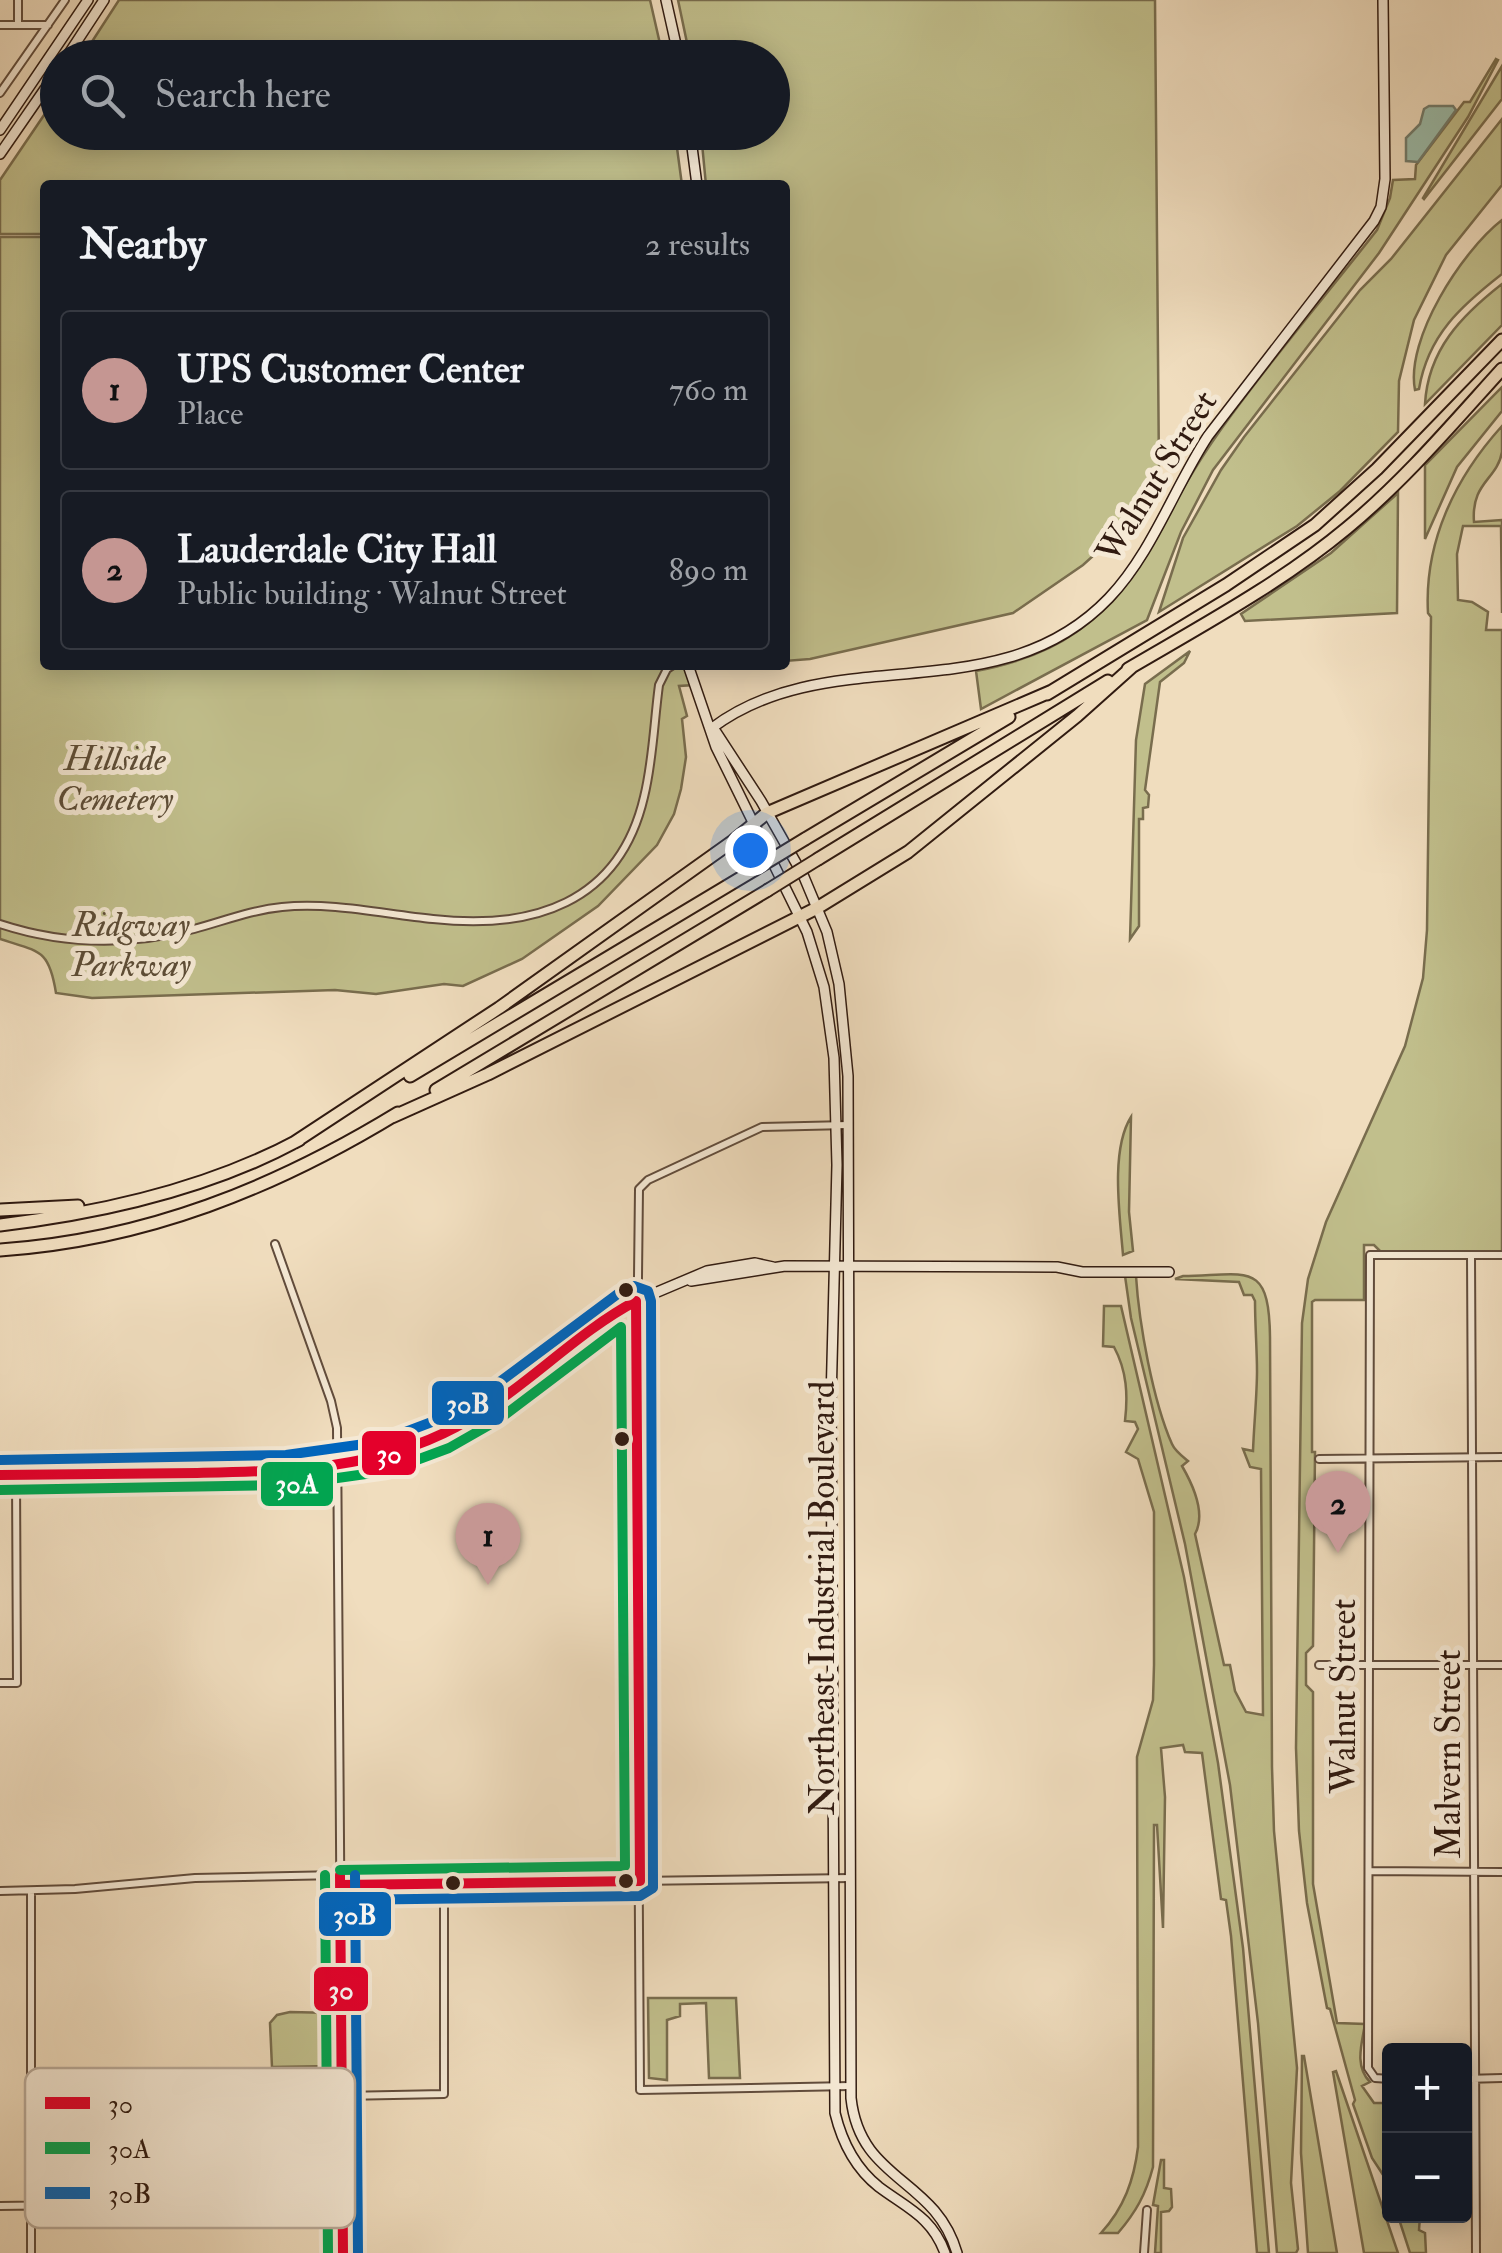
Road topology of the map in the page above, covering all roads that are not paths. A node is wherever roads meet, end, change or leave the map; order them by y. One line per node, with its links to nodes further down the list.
1 (18, 0): 7 (street)
2 (65, 0): 9 (street)
3 (88, 0): 10 (street)
4 (104, 0): 11 (street)
5 (666, 0): 12 (street)
6 (1383, 0): 26 (street, Walnut Street)
7 (18, 24): 8 (street); 9 (street)
8 (0, 25)
9 (48, 25): 14 (street)
10 (61, 40)
11 (78, 40)
12 (675, 40)
13 (40, 71): 16 (street)
14 (0, 92)
15 (40, 96): 18 (street)
16 (0, 130)
17 (692, 150): 19 (street)
18 (0, 154)
19 (696, 180)
20 (1502, 340): 25 (highway)
21 (1502, 372): 22 (highway)
22 (1132, 666): 29 (highway); 32 (highway, bridge)
23 (667, 670): 31 (street)
24 (690, 670): 26 (street)
25 (1052, 692): 27 (highway); 34 (highway, bridge)
26 (712, 728): 27 (street, Northeast Industrial Boulevard); 28 (street, Northeast Industrial Boulevard)
27 (767, 813): 28 (highway); 29 (street, Northeast Industrial Boulevard)
28 (753, 823): 30 (street, Northeast Industrial Boulevard); 34 (highway)
29 (818, 908): 30 (highway); 33 (street, Northeast Industrial Boulevard)
30 (800, 917): 32 (highway); 33 (street, Northeast Industrial Boulevard)
31 (0, 924)
32 (392, 1117): 39 (highway)
33 (842, 1126): 42 (street, Northeast Industrial Boulevard); 43 (street, Northeast Industrial Boulevard); 45 (street)
34 (295, 1142): 35 (highway)
35 (126, 1202): 36 (highway); 37 (highway)
36 (0, 1210)
37 (0, 1225)
38 (275, 1244): 50 (street)
39 (2, 1250)
40 (1471, 1255): 41 (street); 46 (street, Malvern Street); 49 (street, Walnut Street)
41 (1502, 1255)
42 (834, 1266): 43 (street); 45 (street); 62 (street, Northeast Industrial Boulevard)
43 (848, 1268): 44 (street); 63 (street, Northeast Industrial Boulevard)
44 (1166, 1272)
45 (636, 1300): 50 (street); 64 (street)
46 (1472, 1457): 47 (street); 49 (street); 53 (street, Malvern Street)
47 (1502, 1457)
48 (1319, 1458): 49 (street)
49 (1370, 1458): 56 (street, Walnut Street)
50 (337, 1466): 52 (street); 61 (street)
51 (0, 1475): 52 (street)
52 (16, 1475): 57 (street)
53 (1472, 1664): 54 (street); 56 (street); 59 (street, Malvern Street)
54 (1502, 1664)
55 (1319, 1665): 56 (street)
56 (1370, 1665): 58 (street, Walnut Street)
57 (0, 1684)
58 (1371, 1871): 59 (street); 71 (street, Walnut Street)
59 (1474, 1872): 60 (street); 72 (street, Malvern Street)
60 (1502, 1872)
61 (340, 1875): 66 (street); 68 (street)
62 (834, 1878): 63 (street); 64 (street); 74 (street, Northeast Industrial Boulevard)
63 (851, 1878): 75 (street, Northeast Industrial Boulevard)
64 (640, 1880): 65 (street); 74 (street)
65 (444, 1884): 66 (street); 76 (street)
66 (340, 1885): 70 (street)
67 (0, 1891): 68 (street)
68 (31, 1892): 69 (street)
69 (31, 2068)
70 (342, 2068)
71 (1382, 2077)
72 (1474, 2078): 73 (street); 85 (street, Malvern Street)
73 (1502, 2078)
74 (834, 2086): 75 (street); 82 (street, Northeast Industrial Boulevard)
75 (852, 2086): 83 (street, Northeast Industrial Boulevard)
76 (355, 2096)
77 (25, 2205): 78 (street)
78 (0, 2206)
79 (1147, 2210): 84 (street)
80 (343, 2228): 81 (street)
81 (343, 2253)
82 (945, 2253)
83 (957, 2253)
84 (1144, 2253)
85 (1476, 2253)

